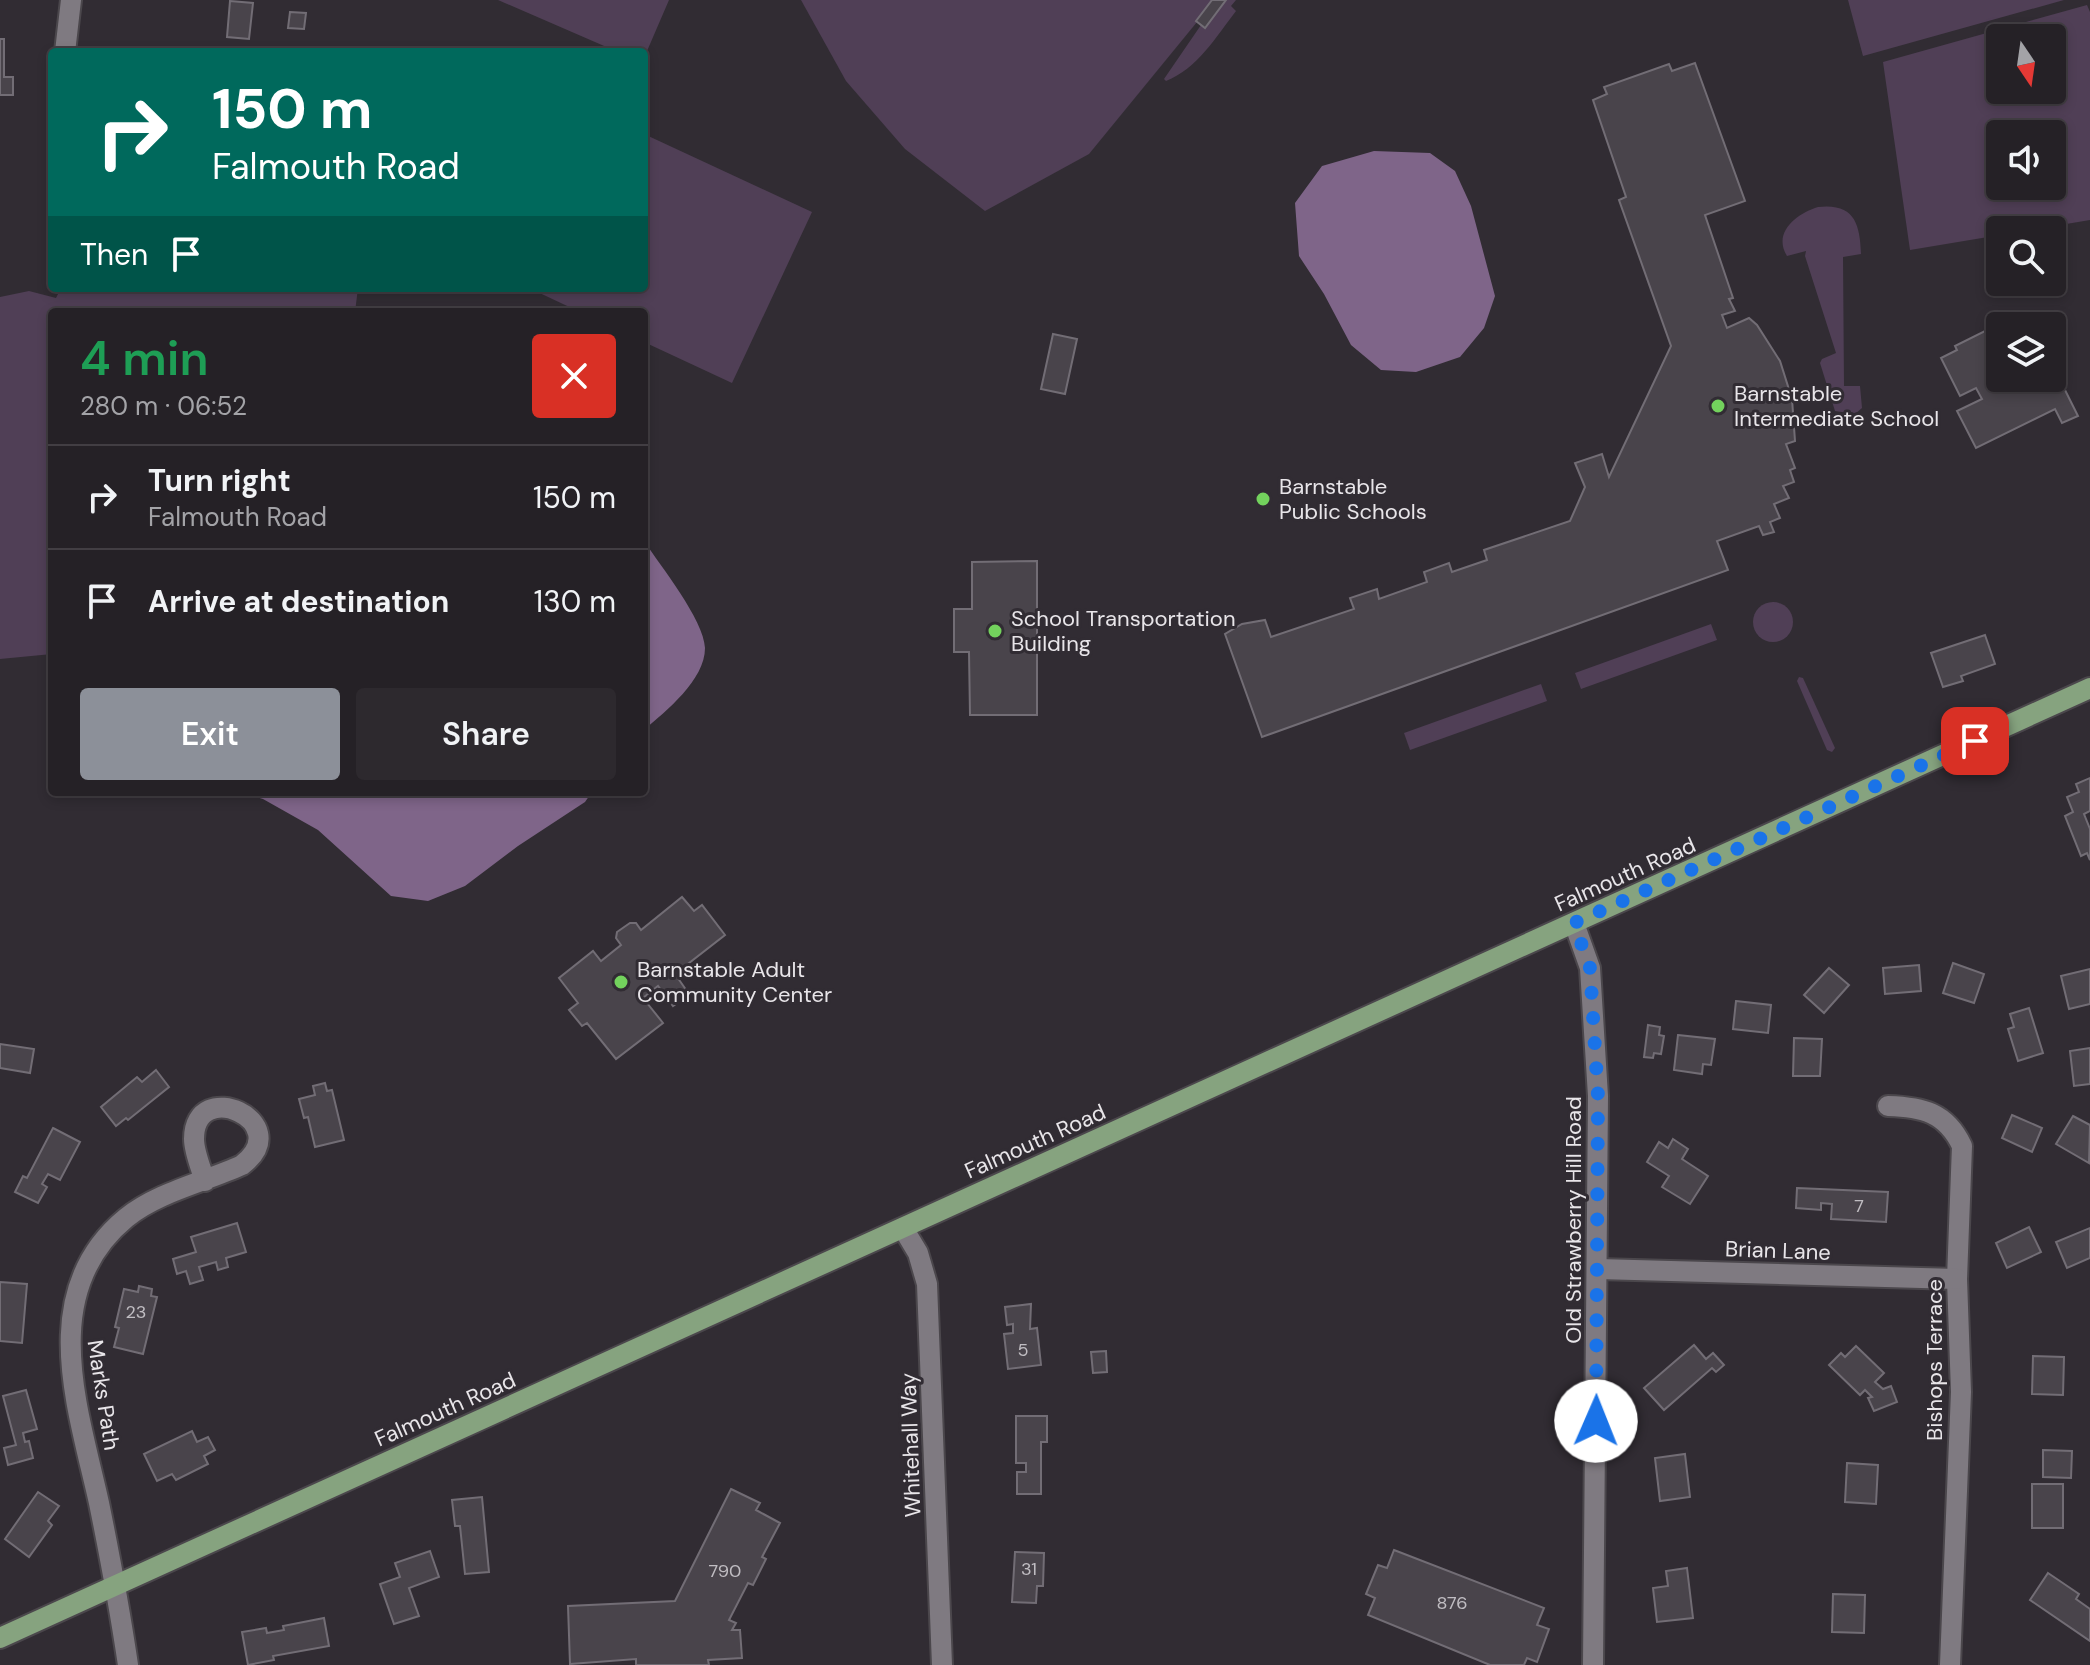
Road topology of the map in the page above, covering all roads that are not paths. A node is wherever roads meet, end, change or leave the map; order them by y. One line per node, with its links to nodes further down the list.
1 (71, 0): 2 (street)
2 (65, 48)
3 (2090, 688): 4 (main road, Falmouth Road)
4 (1574, 923): 7 (main road, Falmouth Road); 8 (street, Old Strawberry Hill Road)
5 (1888, 1106): 9 (street, Bishops Terrace)
6 (205, 1181): 10 (street, Marks Path)
7 (903, 1228): 10 (main road, Falmouth Road); 13 (street, Whitehall Way)
8 (1598, 1269): 9 (street, Brian Lane); 14 (street, Old Strawberry Hill Road)
9 (1957, 1279): 15 (street, Bishops Terrace)
10 (116, 1585): 11 (main road, Falmouth Road); 12 (street, Marks Path)
11 (0, 1638)
12 (128, 1665)
13 (942, 1665)
14 (1593, 1665)
15 (1950, 1665)

